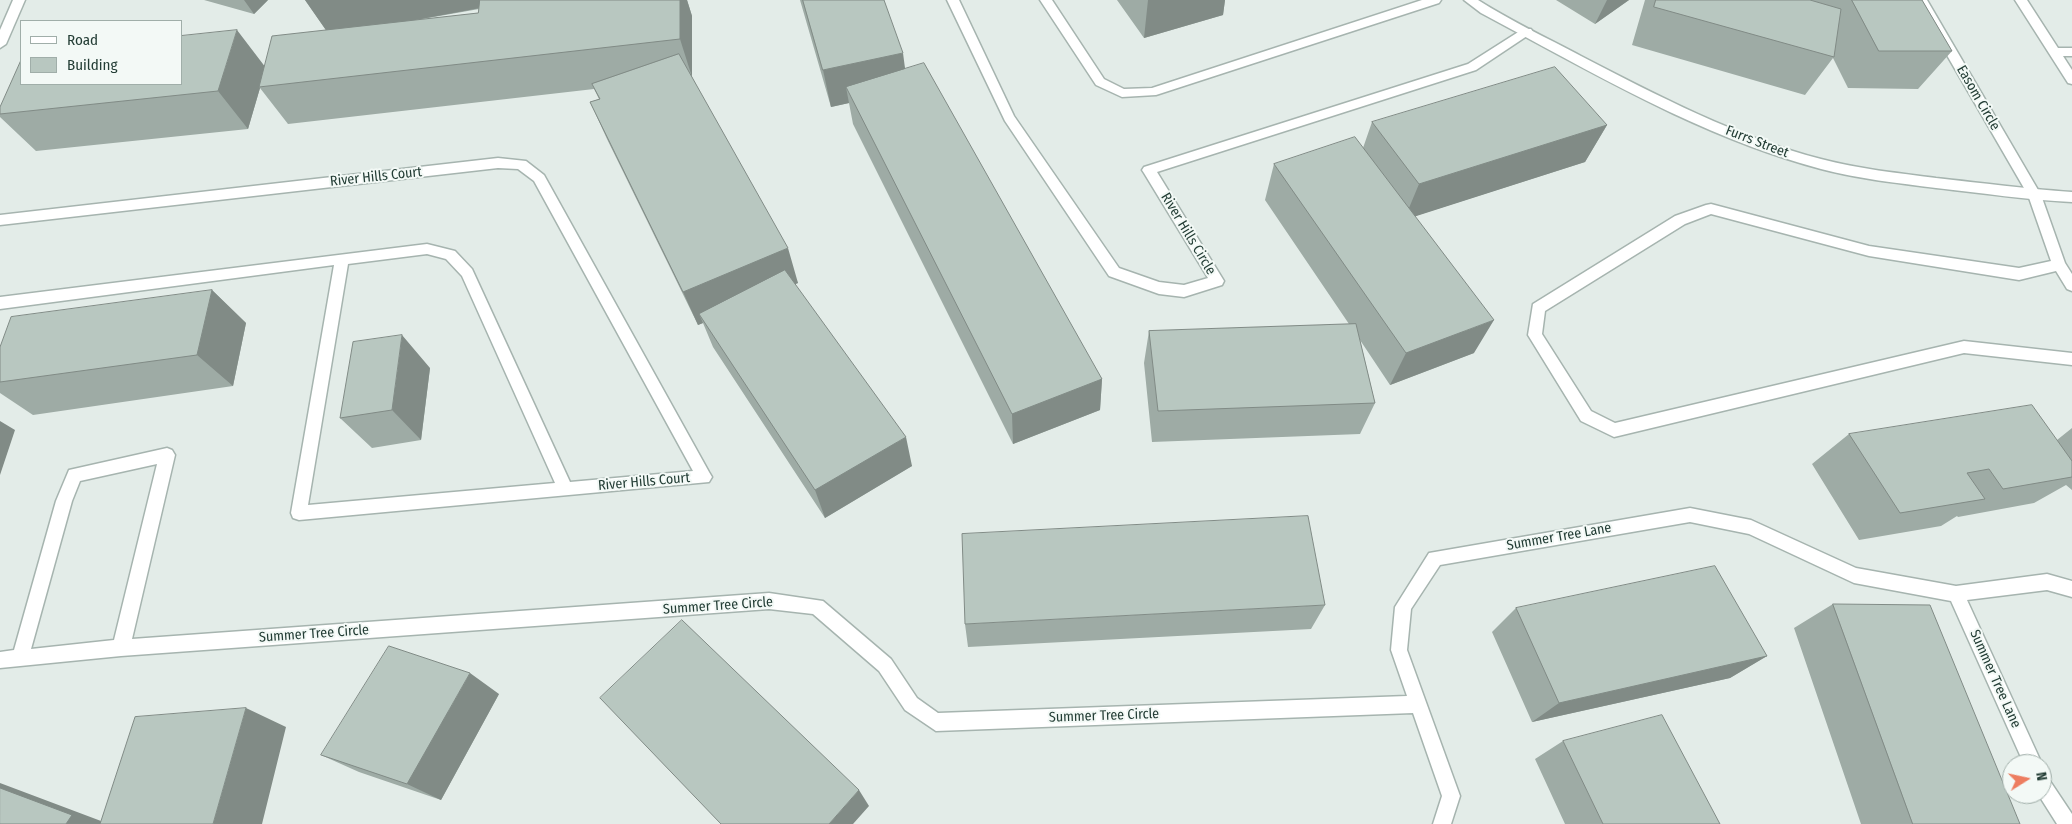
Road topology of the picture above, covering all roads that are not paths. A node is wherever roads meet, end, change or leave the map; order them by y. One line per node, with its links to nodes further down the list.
1 (19, 0): 9 (street)
2 (953, 0): 8 (street, River Hills Circle)
3 (1046, 0): 4 (street)
4 (1435, 0)
5 (1470, 0): 8 (street, Furrs Street)
6 (1921, 0): 13 (street, Easom Circle)
7 (2021, 0): 10 (street)
8 (1527, 32): 13 (street, Furrs Street)
9 (0, 44)
10 (2054, 52): 11 (street); 12 (street)
11 (2072, 52)
12 (2072, 80)
13 (2034, 196): 14 (street, Furrs Street); 17 (street, Easom Circle)
14 (2072, 198)
15 (0, 220): 21 (street, River Hills Court)
16 (342, 259): 19 (street); 21 (street); 21 (street, River Hills Court)
17 (2059, 265): 18 (street, Easom Circle); 20 (street)
18 (2072, 285)
19 (0, 303)
20 (2072, 359)
21 (565, 490)
22 (2072, 589): 23 (street, Summer Tree Lane)
23 (1956, 594): 27 (street, Summer Tree Lane); 28 (street, Summer Tree Lane)
24 (121, 648): 25 (street, Summer Tree Circle); 25 (street); 27 (street, Summer Tree Circle)
25 (20, 659): 26 (street, Summer Tree Circle)
26 (0, 660)
27 (1419, 704): 30 (street, Summer Tree Lane)
28 (2028, 754)
29 (2052, 799): 31 (street)
30 (1442, 824)
31 (2068, 824)

